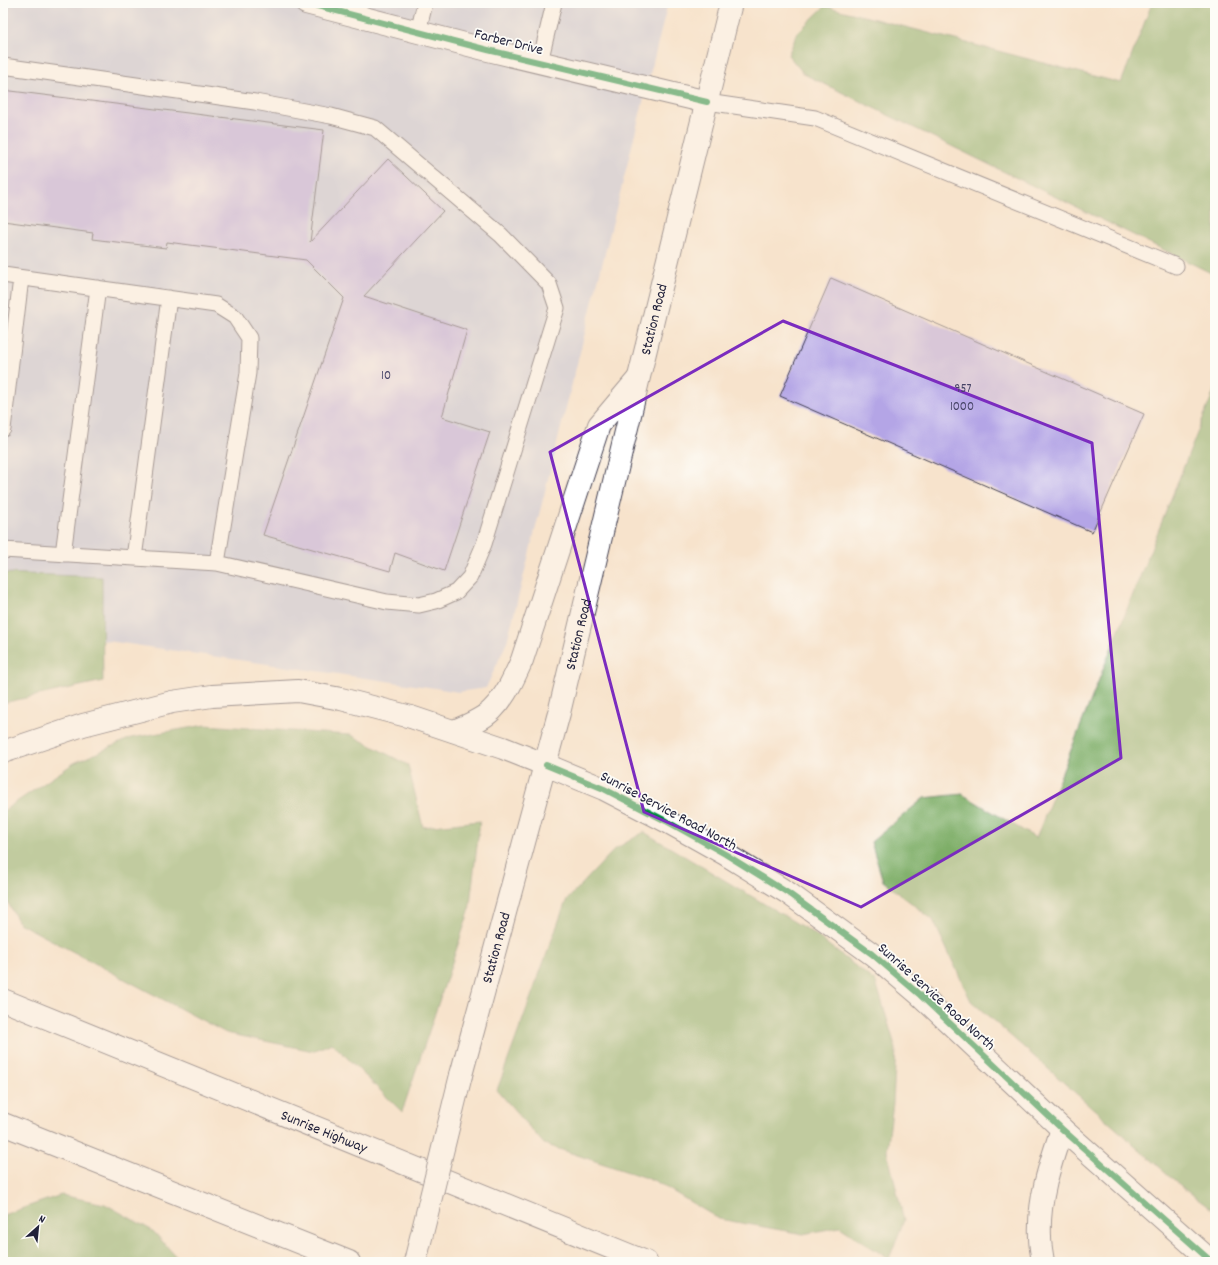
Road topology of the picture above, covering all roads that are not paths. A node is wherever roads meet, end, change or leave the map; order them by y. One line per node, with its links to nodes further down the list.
1 (306, 3): 5 (main road, Farber Drive)
2 (425, 3): 5 (lane)
3 (554, 3): 6 (lane)
4 (731, 3): 8 (main road, Station Road)
5 (418, 32): 6 (main road, Farber Drive)
6 (540, 62): 8 (main road, Farber Drive)
7 (3, 66): 19 (lane)
8 (707, 102): 9 (lane); 14 (main road, Station Road)
9 (1176, 266)
10 (3, 276): 11 (lane)
11 (21, 278): 12 (lane); 15 (lane)
12 (98, 288): 13 (lane); 17 (lane)
13 (169, 298): 18 (lane); 19 (lane)
14 (639, 378): 20 (main road); 22 (main road, Station Road)
15 (3, 429)
16 (3, 550): 17 (lane)
17 (63, 554): 18 (lane)
18 (134, 558): 19 (lane)
19 (217, 563)
20 (454, 731): 21 (main road, Sunrise Service Road North); 22 (main road, Sunrise Service Road North)
21 (3, 752)
22 (546, 764): 25 (main road, Sunrise Service Road North); 27 (main road, Station Road, bridge)
23 (3, 1000): 28 (main road, Sunrise Highway)
24 (3, 1124): 26 (main road)
25 (1062, 1129): 29 (main road); 30 (main road, Sunrise Service Road North)
26 (349, 1262)
27 (415, 1262)
28 (646, 1262)
29 (1043, 1262)
30 (1212, 1262)

